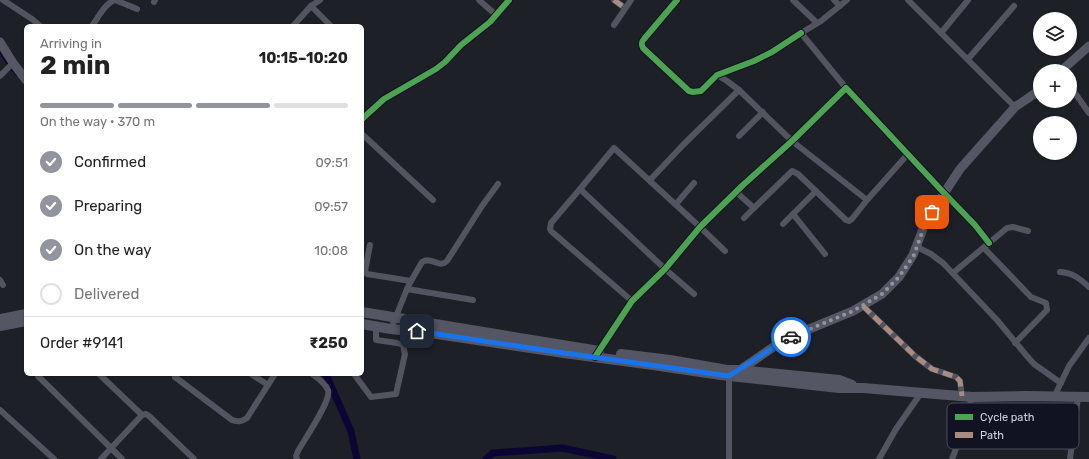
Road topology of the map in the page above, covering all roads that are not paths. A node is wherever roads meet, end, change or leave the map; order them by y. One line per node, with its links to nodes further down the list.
1 (3, 0): 20 (street)
2 (320, 0): 13 (street)
3 (479, 0): 18 (street)
4 (509, 0): 18 (street)
5 (614, 0): 16 (street)
6 (631, 0): 16 (street)
7 (677, 0): 32 (street)
8 (793, 0): 19 (street)
9 (834, 0): 14 (street)
10 (847, 0): 14 (street)
11 (908, 0): 25 (street)
12 (968, 0): 25 (street)
13 (311, 6): 22 (street); 23 (street)
14 (840, 6): 19 (street)
15 (1014, 6): 29 (street)
16 (625, 8): 24 (street)
17 (137, 9): 21 (street)
18 (496, 15): 42 (street)
19 (817, 23): 26 (street)
20 (38, 24)
21 (93, 24)
22 (295, 24)
23 (329, 24)
24 (614, 24)
25 (941, 32): 29 (street)
26 (801, 33): 32 (street); 35 (street)
27 (0, 42): 31 (main road)
28 (1089, 46): 30 (main road)
29 (968, 59): 39 (street)
30 (1069, 64)
31 (11, 66): 33 (street); 34 (main road)
32 (717, 74): 36 (street)
33 (0, 76)
34 (24, 78)
35 (846, 88): 45 (street); 46 (street)
36 (739, 90): 40 (street); 47 (street)
37 (1033, 95): 39 (main road)
38 (1077, 96): 41 (street)
39 (1015, 107): 53 (main road)
40 (762, 112): 44 (street); 45 (street)
41 (1089, 113)
42 (364, 117)
43 (364, 136): 54 (street)
44 (739, 136)
45 (792, 141): 52 (street); 55 (street)
46 (908, 154): 53 (street); 55 (street)
47 (650, 180): 50 (street); 56 (street)
48 (694, 183): 56 (street)
49 (498, 184): 71 (street)
50 (580, 189): 68 (street); 76 (street)
51 (816, 191): 55 (street); 57 (street); 58 (street)
52 (736, 192): 57 (street); 61 (street)
53 (944, 193): 64 (street); 65 (main road)
54 (433, 200)
55 (867, 200)
56 (676, 204): 61 (street)
57 (754, 208): 59 (street)
58 (793, 214): 60 (street); 67 (street)
59 (744, 218)
60 (783, 224)
61 (700, 227): 66 (street); 68 (street)
62 (1028, 231): 64 (street)
63 (370, 245): 71 (street)
64 (987, 246): 70 (street); 88 (street)
65 (917, 247): 70 (street); 77 (main road)
66 (725, 251)
67 (825, 254)
68 (665, 269): 74 (street); 76 (street)
69 (1060, 272): 72 (street)
70 (953, 273): 88 (street)
71 (411, 281): 73 (street)
72 (1089, 287)
73 (407, 289): 75 (street); 80 (street)
74 (694, 294)
75 (473, 300)
76 (632, 301): 89 (street)
77 (863, 306): 90 (main road); 103 (street)
78 (364, 312): 80 (main road)
79 (24, 314): 81 (main road)
80 (395, 318): 86 (street); 89 (main road)
81 (0, 319)
82 (24, 321): 84 (main road)
83 (364, 324): 85 (main road)
84 (0, 326)
85 (376, 326): 86 (main road); 97 (street)
86 (391, 329): 89 (main road)
87 (1089, 338): 99 (street)
88 (1015, 343): 99 (street)
89 (596, 354): 90 (main road); 98 (main road)
90 (740, 370): 98 (main road); 101 (main road)
91 (38, 376): 111 (street)
92 (101, 376): 110 (street)
93 (175, 376): 100 (street)
94 (254, 376): 100 (street)
95 (274, 376): 100 (street)
96 (314, 376): 118 (street)
97 (355, 376)
98 (729, 376): 101 (main road); 119 (street)
99 (1061, 383): 104 (street)
100 (268, 385)
101 (863, 388): 102 (main road)
102 (921, 393): 103 (main road); 120 (street)
103 (967, 396): 104 (main road); 107 (street)
104 (1054, 397): 105 (main road)
105 (1078, 397): 106 (main road); 108 (street)
106 (1089, 397)
107 (966, 403)
108 (1077, 403)
109 (0, 410): 114 (street)
110 (142, 415): 111 (street); 117 (street)
111 (112, 448): 115 (street); 116 (street)
112 (956, 449): 121 (street)
113 (1071, 449): 122 (street)
114 (54, 459)
115 (101, 459)
116 (122, 459)
117 (194, 459)
118 (297, 459)
119 (729, 459)
120 (879, 459)
121 (952, 459)
122 (1070, 459)

